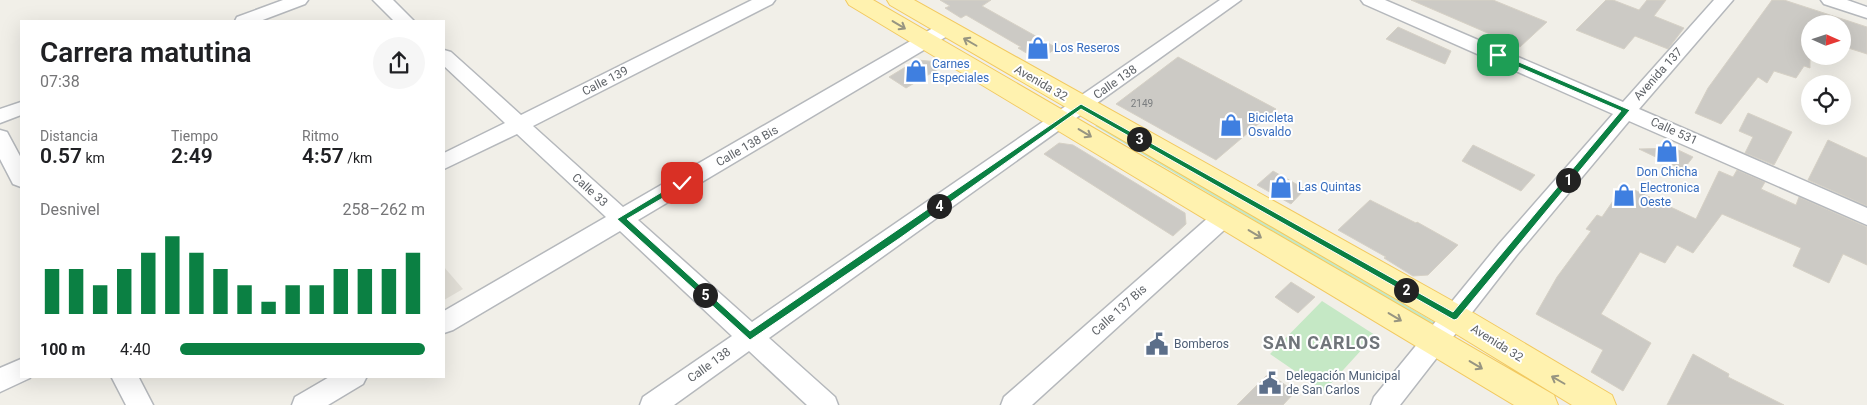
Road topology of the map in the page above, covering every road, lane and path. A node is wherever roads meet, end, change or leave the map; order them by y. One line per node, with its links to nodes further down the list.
1 (299, 0): 11 (street)
2 (382, 0): 12 (street)
3 (766, 0): 19 (street, Calle 139)
4 (858, 0): 13 (main road, Avenida 32, one-way to 13)
5 (898, 0): 13 (main road, Avenida 32)
6 (1232, 0): 17 (street, Calle 138)
7 (1370, 0): 16 (street, Calle 531)
8 (1724, 0): 16 (street, Avenida 137)
9 (1830, 0): 10 (street)
10 (1867, 13)
11 (247, 20)
12 (404, 20)
13 (936, 35): 17 (main road, Avenida 32); 25 (street, Calle 138 Bis)
14 (445, 57): 19 (street, Calle 33)
15 (20, 108): 18 (street)
16 (1626, 110): 24 (street, Calle 531); 27 (street, Avenida 137)
17 (1071, 112): 23 (main road, Avenida 32, one-way to 23); 27 (main road, Avenida 32); 28 (street, Calle 138)
18 (0, 116)
19 (519, 125): 21 (street, Calle 139); 25 (street, Calle 33)
20 (0, 137): 22 (street)
21 (445, 162)
22 (20, 177)
23 (1225, 216): 27 (main road, Avenida 32, one-way to 27); 37 (street, Calle 137 Bis)
24 (1867, 216)
25 (622, 219): 26 (street, Calle 138 Bis); 28 (street, Calle 33)
26 (445, 323)
27 (1444, 328): 38 (street, Avenida 137); 39 (main road, Avenida 32, one-way to 39); 40 (main road, Avenida 32, one-way to 27)
28 (750, 336): 35 (street, Calle 138); 36 (street, Calle 33)
29 (20, 371): 32 (street)
30 (125, 378): 33 (street)
31 (351, 378): 34 (street)
32 (0, 381)
33 (140, 405)
34 (305, 405)
35 (653, 405)
36 (826, 405)
37 (1014, 405)
38 (1384, 405)
39 (1542, 405)
40 (1600, 405)

